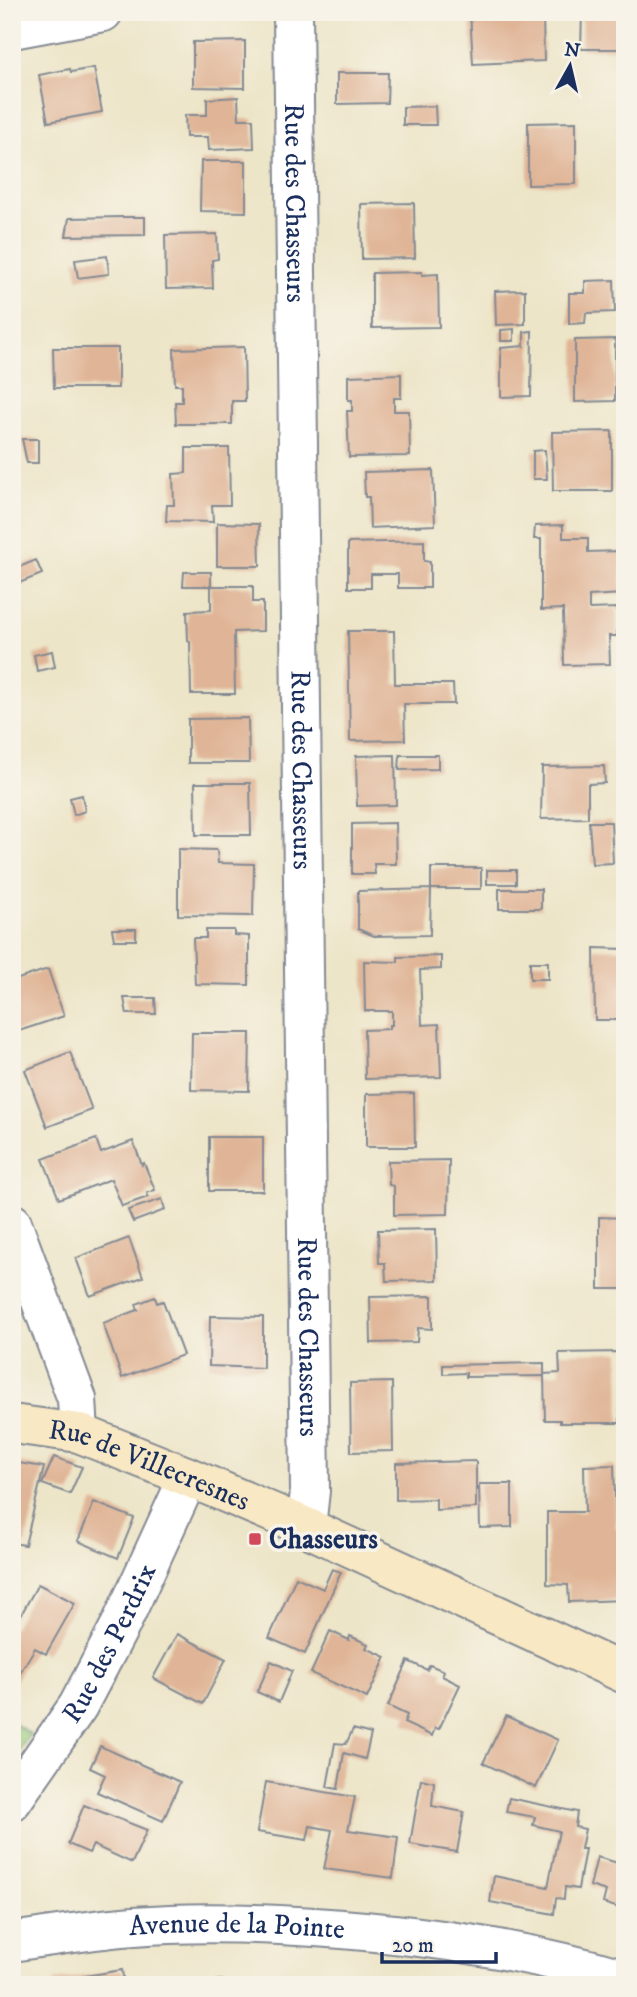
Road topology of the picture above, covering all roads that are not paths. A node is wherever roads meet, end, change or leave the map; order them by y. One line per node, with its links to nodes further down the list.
1 (103, 12): 3 (street)
2 (293, 12): 8 (street, Rue des Chasseurs)
3 (12, 29)
4 (12, 1223): 6 (street)
5 (12, 1424): 6 (street, Rue de Villecresnes)
6 (79, 1433): 7 (street, Rue de Villecresnes)
7 (186, 1476): 8 (street, Rue de Villecresnes); 10 (street, Rue des Perdrix)
8 (306, 1527): 9 (street, Rue de Villecresnes)
9 (625, 1674)
10 (12, 1801)
11 (12, 1942): 12 (street, Avenue de la Pointe)
12 (625, 1979)

